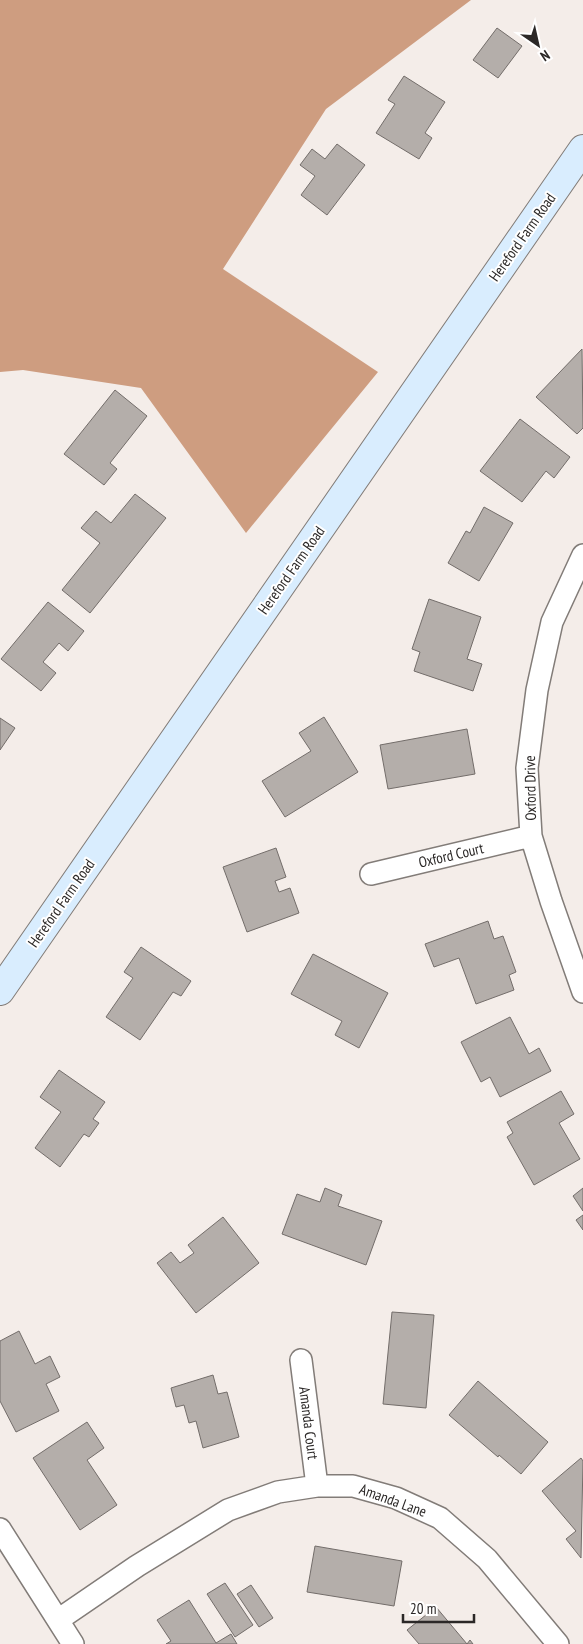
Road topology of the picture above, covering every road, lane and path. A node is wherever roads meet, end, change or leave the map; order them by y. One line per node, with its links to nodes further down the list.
1 (583, 149): 5 (street, Hereford Farm Road)
2 (583, 555): 3 (street, Oxford Drive)
3 (532, 836): 4 (street, Oxford Court); 6 (street, Oxford Drive)
4 (371, 874)
5 (0, 991)
6 (583, 992)
7 (300, 1360): 8 (street, Amanda Court)
8 (317, 1486): 10 (street, Amanda Lane); 12 (street, Amanda Lane)
9 (0, 1528): 10 (street)
10 (58, 1620): 11 (street)
11 (73, 1644)
12 (558, 1644)

